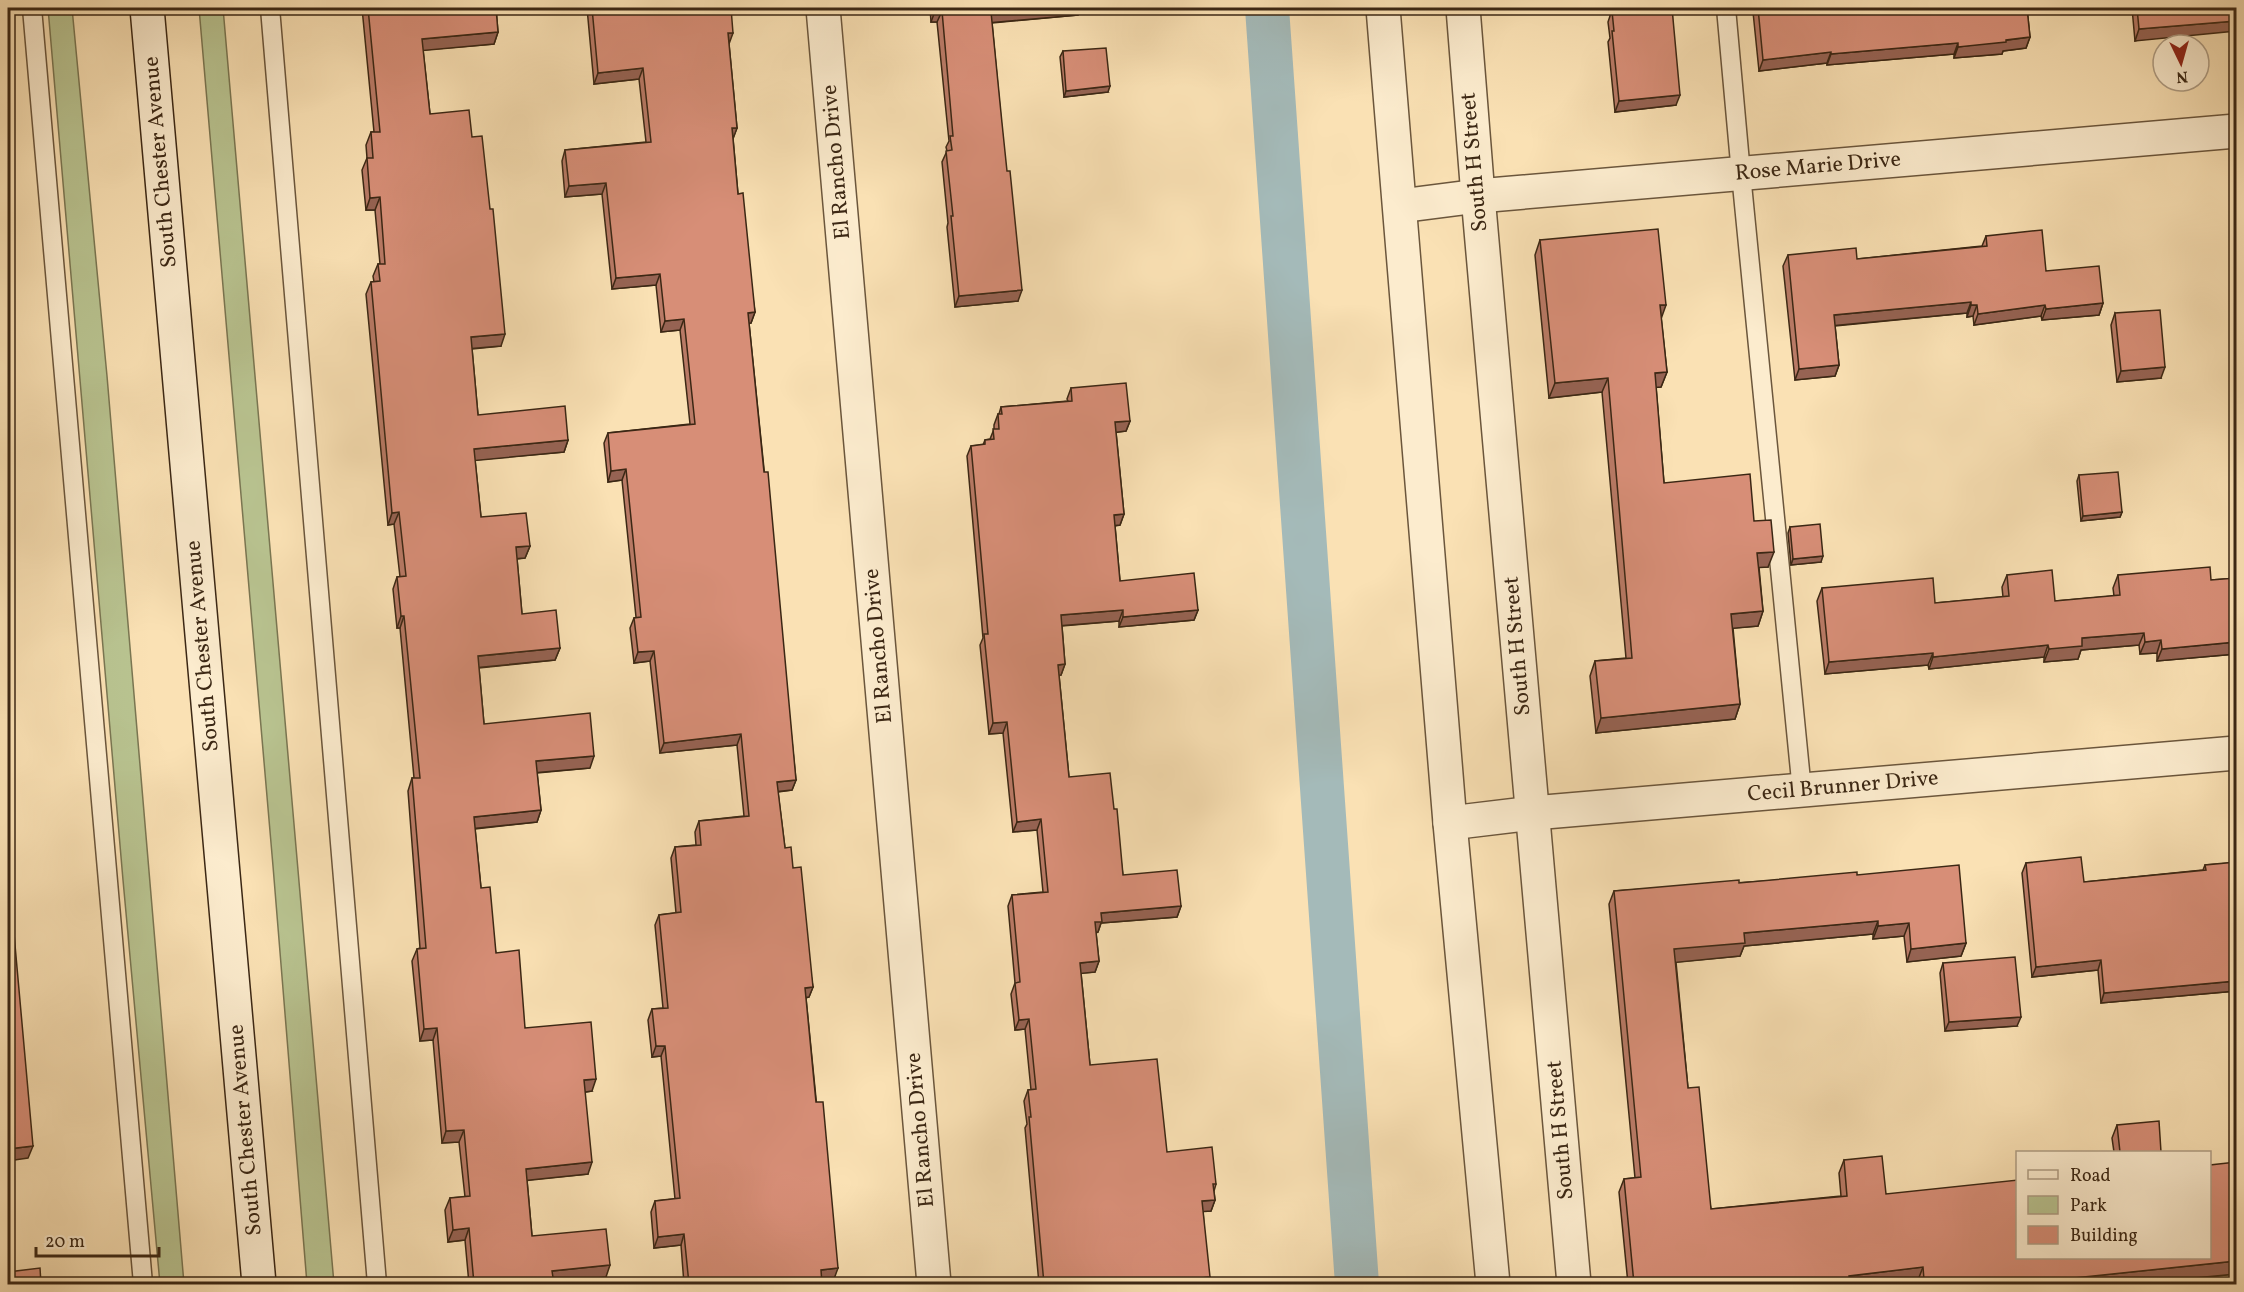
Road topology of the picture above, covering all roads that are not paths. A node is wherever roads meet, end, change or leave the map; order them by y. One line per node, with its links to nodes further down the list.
1 (32, 8): 16 (lane)
2 (147, 8): 17 (street, South Chester Avenue)
3 (270, 8): 18 (lane)
4 (823, 8): 19 (street, El Rancho Drive)
5 (1383, 8): 11 (street)
6 (1463, 8): 10 (street, South H Street)
7 (1726, 8): 9 (lane)
8 (2236, 131): 9 (street, Rose Marie Drive)
9 (1741, 174): 10 (street, Rose Marie Drive); 13 (lane)
10 (1478, 196): 11 (street, Rose Marie Drive); 14 (street, South H Street)
11 (1400, 206): 15 (street)
12 (2236, 753): 13 (street, Cecil Brunner Drive)
13 (1802, 791): 14 (street, Cecil Brunner Drive)
14 (1533, 813): 15 (street, Cecil Brunner Drive); 21 (street, South H Street)
15 (1450, 824): 20 (street)
16 (143, 1284)
17 (259, 1284)
18 (377, 1284)
19 (934, 1284)
20 (1493, 1284)
21 (1574, 1284)

